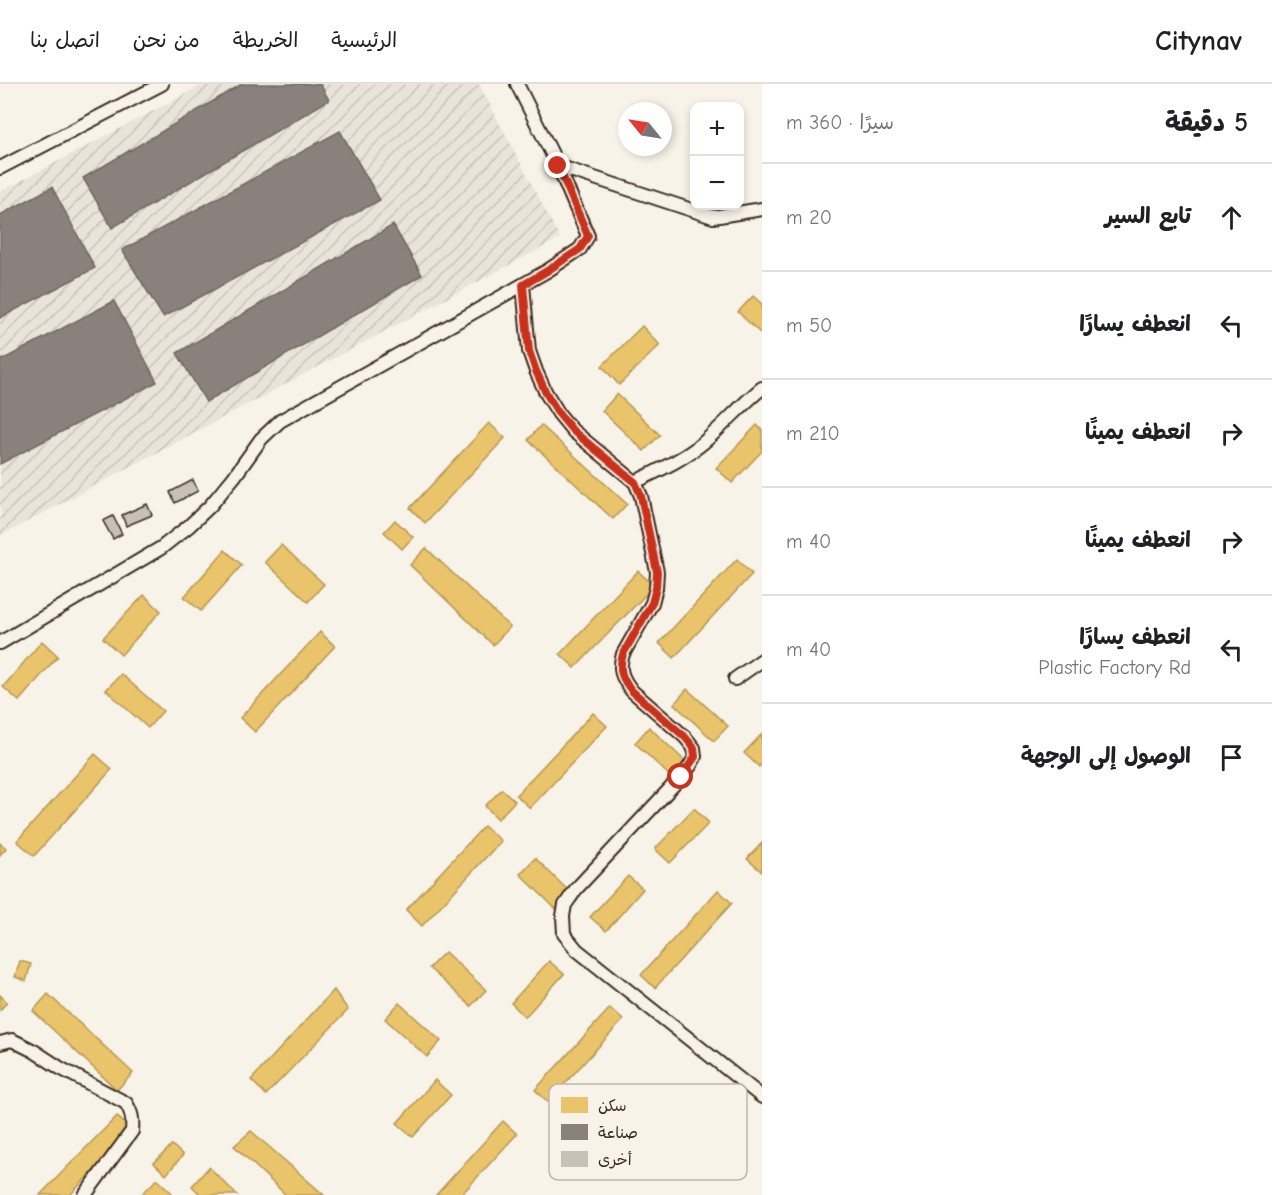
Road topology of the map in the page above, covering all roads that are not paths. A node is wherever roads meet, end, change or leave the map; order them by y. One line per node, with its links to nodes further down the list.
1 (162, 84): 4 (street)
2 (517, 84): 3 (street)
3 (558, 166): 5 (street); 6 (street)
4 (0, 168)
5 (762, 209)
6 (523, 285): 8 (street); 9 (street)
7 (762, 388): 8 (street)
8 (635, 482): 13 (street)
9 (0, 643)
10 (762, 660): 11 (street)
11 (735, 679)
12 (0, 1043): 16 (street)
13 (746, 1084)
14 (747, 1085): 15 (street)
15 (762, 1097)
16 (85, 1195)

